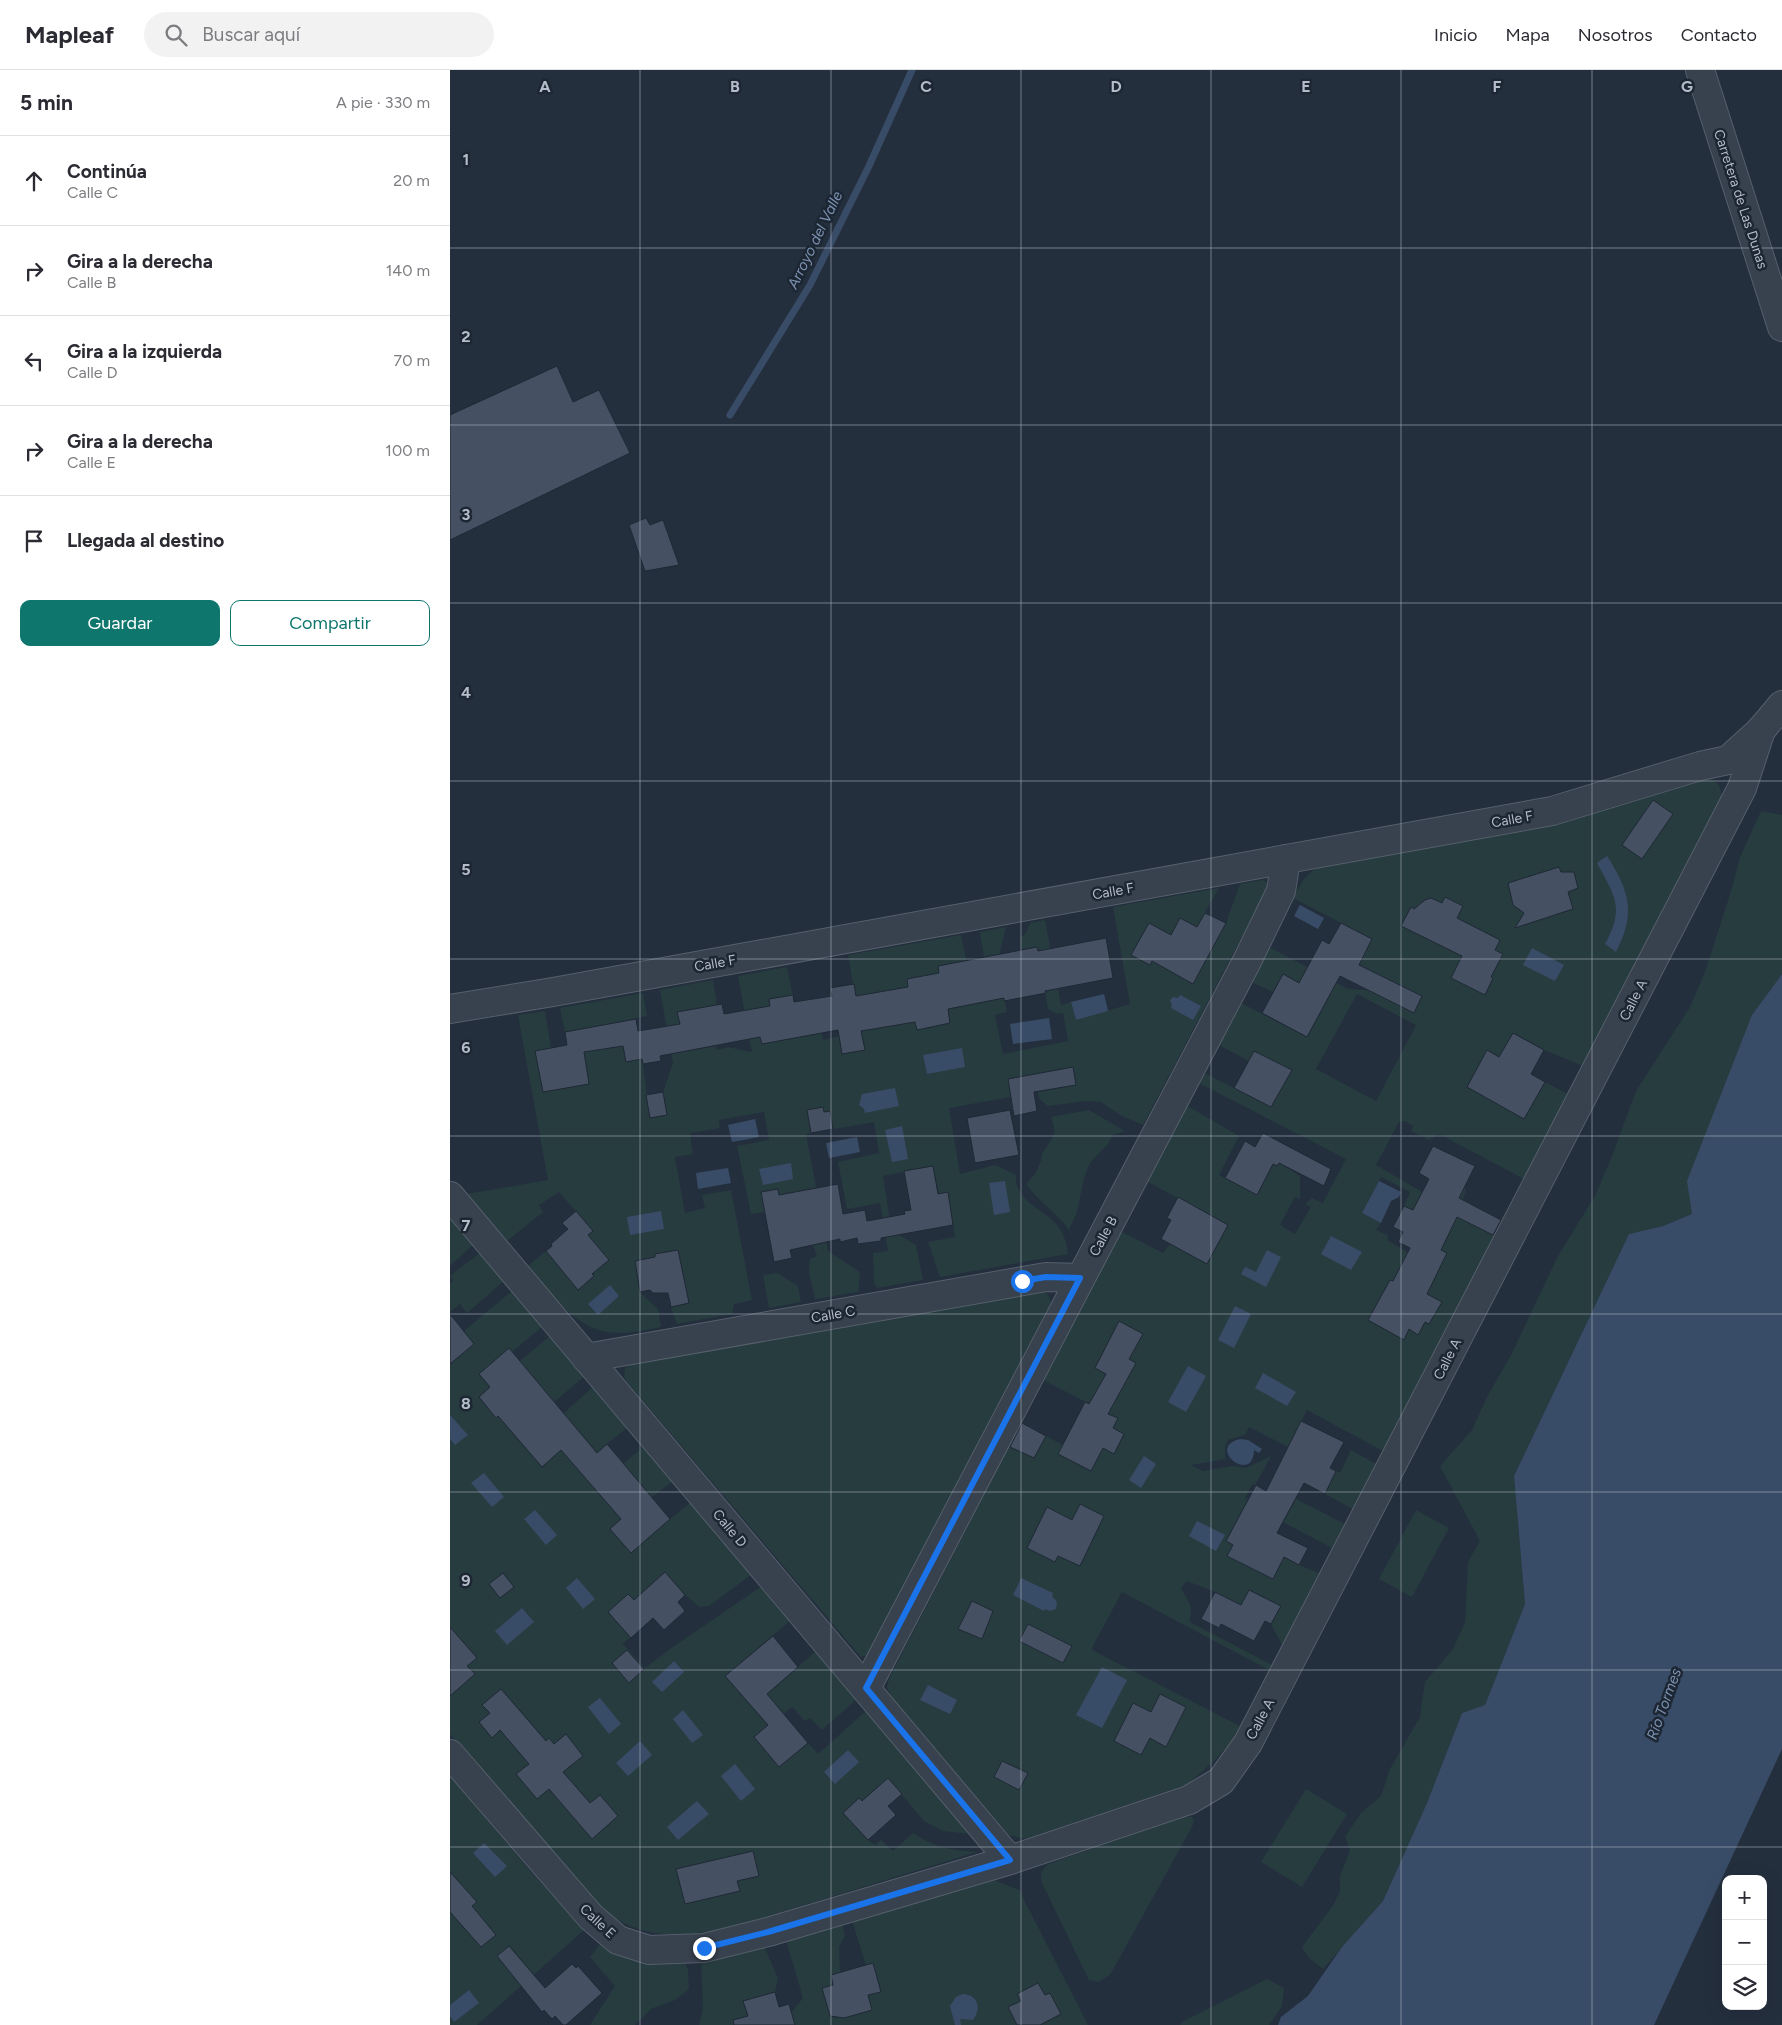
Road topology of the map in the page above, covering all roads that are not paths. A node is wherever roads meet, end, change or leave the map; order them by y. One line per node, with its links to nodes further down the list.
1 (1700, 70): 2 (street, Carretera de Las Dunas)
2 (1782, 327)
3 (1782, 705): 4 (street)
4 (1761, 730): 5 (street, Calle F); 12 (street, Calle A)
5 (1286, 859): 6 (street, Calle F); 8 (street, Calle B)
6 (450, 1009)
7 (450, 1196): 9 (street, Calle D)
8 (1080, 1278): 9 (street, Calle C); 10 (street, Calle B)
9 (586, 1358): 10 (street, Calle D)
10 (866, 1688): 12 (street, Calle D)
11 (450, 1754): 12 (street, Calle E)
12 (1010, 1860)

